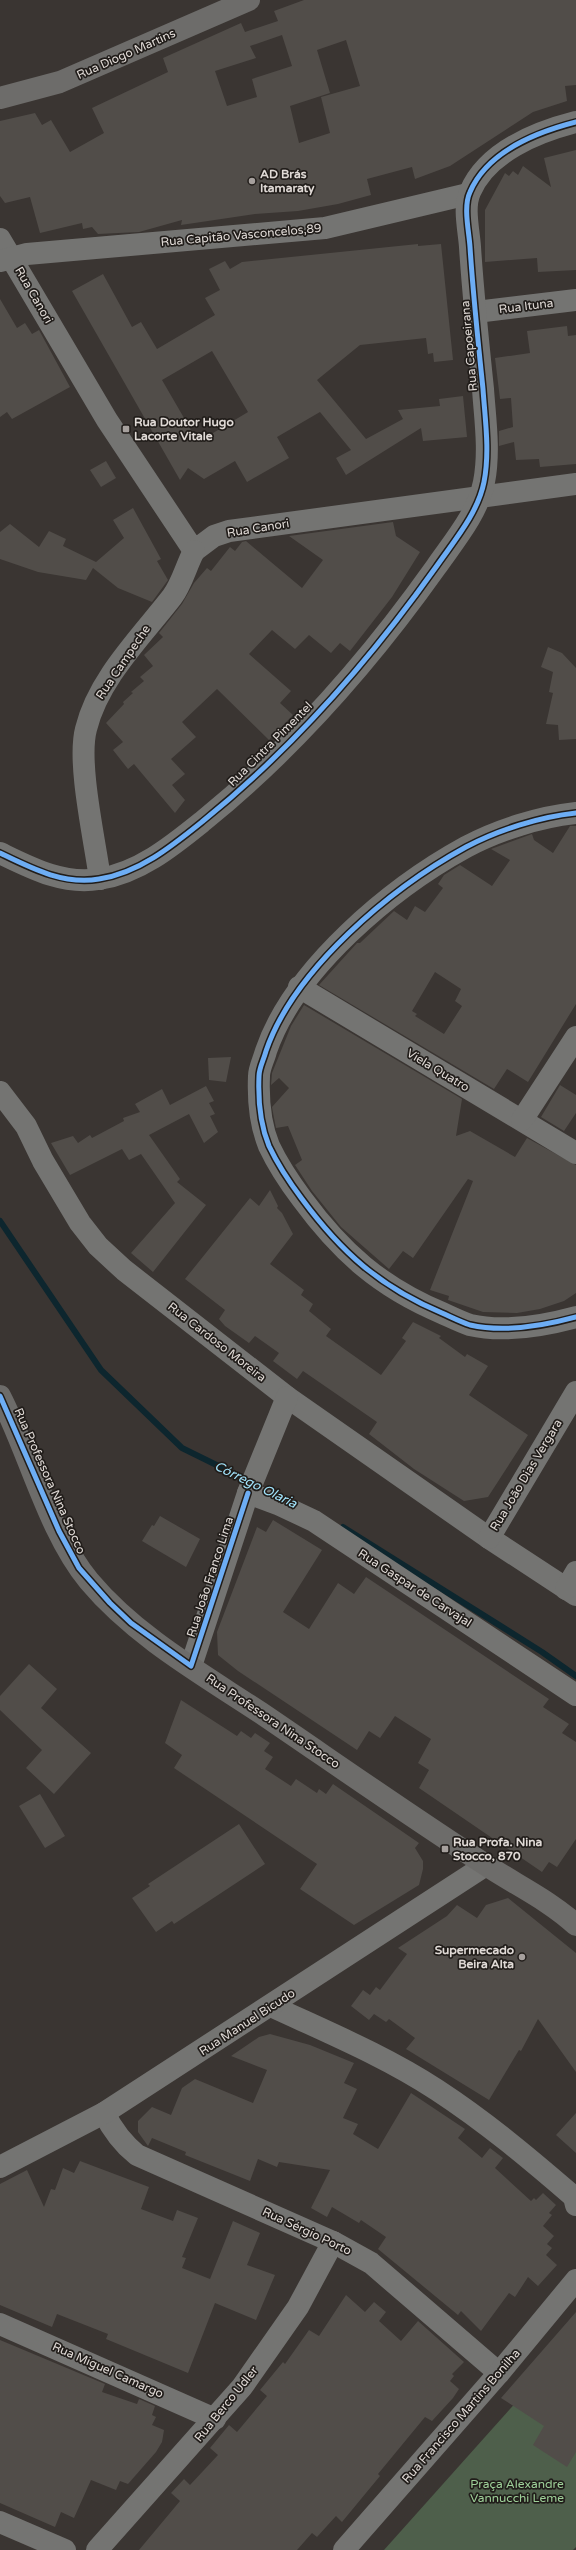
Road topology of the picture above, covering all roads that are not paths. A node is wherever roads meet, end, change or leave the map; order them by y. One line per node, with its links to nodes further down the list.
1 (249, 0): 2 (street, Rua Diogo Martins)
2 (0, 98)
3 (576, 122): 4 (street)
4 (468, 194): 5 (street, Rua Capitão Vasconcelos,89); 7 (street, Rua Capoeirana)
5 (4, 252): 10 (street, Rua Canori)
6 (576, 300): 7 (street, Rua Ituna)
7 (476, 312): 9 (street, Rua Capoeirana)
8 (576, 484): 9 (street, Rua Canori)
9 (480, 496): 10 (street, Rua Canori); 13 (street, Rua Cintra Pimentel)
10 (194, 551): 13 (street, Rua Campeche)
11 (576, 813): 14 (street)
12 (0, 853): 13 (street, Rua Cintra Pimentel)
13 (100, 879)
14 (299, 987): 17 (street, Viela Quatro); 19 (street)
15 (576, 1037): 17 (street)
16 (0, 1092): 22 (street, Rua Cardoso Moreira)
17 (522, 1120): 18 (street, Viela Quatro)
18 (576, 1153)
19 (576, 1316)
20 (576, 1392): 24 (street, Rua João Dias Vergara)
21 (0, 1396): 26 (street, Rua Professora Nina Stocco)
22 (287, 1397): 23 (street, Rua João Franco Lima); 24 (street, Rua Cardoso Moreira)
23 (249, 1489): 26 (street, Rua João Franco Lima); 27 (street, Rua Gaspar de Carvajal)
24 (489, 1538): 25 (street, Rua Cardoso Moreira)
25 (573, 1586)
26 (191, 1666): 28 (street, Rua Professora Nina Stocco)
27 (576, 1695)
28 (486, 1865): 29 (street, Rua Professora Nina Stocco); 30 (street, Rua Manuel Bicudo)
29 (576, 1925)
30 (271, 2006): 31 (street, Rua Manuel Bicudo); 33 (street)
31 (104, 2113): 32 (street, Rua Manuel Bicudo); 34 (street, Rua Sérgio Porto)
32 (0, 2167)
33 (576, 2205)
34 (333, 2242): 37 (street, Rua Sérgio Porto); 38 (street, Rua Berco Udler)
35 (576, 2280): 37 (street, Rua Francisco Martins Bonilha)
36 (0, 2324): 38 (street, Rua Miguel Camargo)
37 (499, 2373): 42 (street, Rua Francisco Martins Bonilha)
38 (215, 2419): 41 (street, Rua Berco Udler)
39 (0, 2522): 40 (street)
40 (65, 2550)
41 (97, 2550)
42 (344, 2550)

